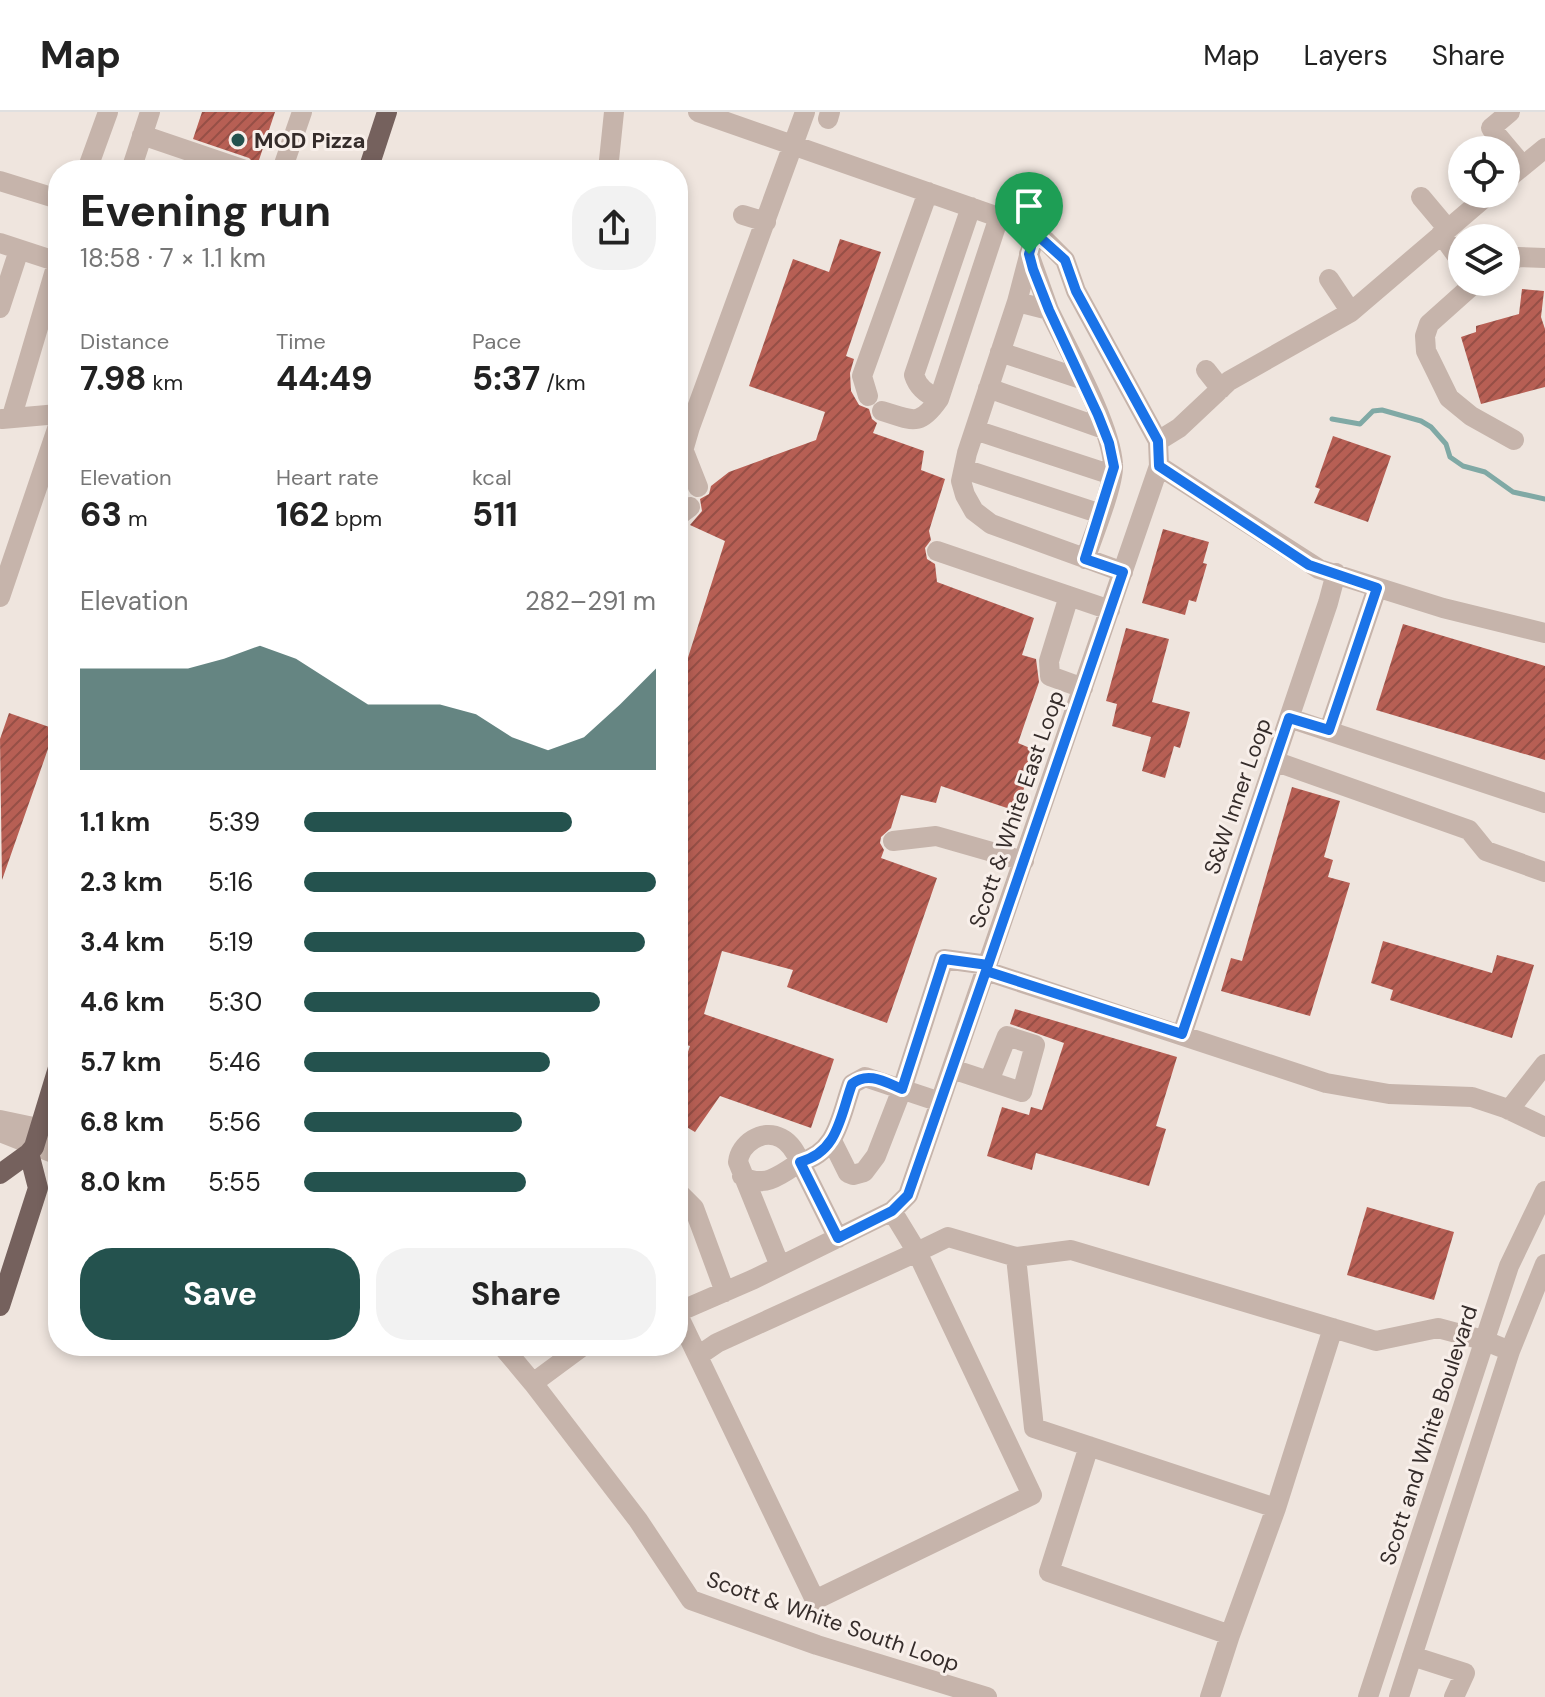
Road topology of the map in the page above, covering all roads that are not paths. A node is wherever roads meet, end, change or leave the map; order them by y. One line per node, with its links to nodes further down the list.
1 (108, 112): 12 (street)
2 (150, 112): 9 (street)
3 (302, 112): 15 (street)
4 (387, 112): 16 (main road)
5 (614, 112): 17 (street)
6 (698, 112): 10 (street)
7 (805, 112): 10 (street)
8 (1510, 112): 18 (street)
9 (142, 135): 13 (street); 14 (street)
10 (794, 145): 21 (street); 28 (street)
11 (1545, 148): 18 (street)
12 (91, 160)
13 (134, 160)
14 (216, 160)
15 (285, 160)
16 (371, 160)
17 (609, 160)
18 (1523, 166): 19 (street)
19 (1520, 168)
20 (0, 181): 22 (street)
21 (928, 192): 24 (street); 48 (street)
22 (48, 196)
23 (1421, 197): 29 (street)
24 (971, 207): 27 (street); 48 (street)
25 (1472, 208): 29 (street)
26 (743, 215): 28 (street)
27 (999, 217): 31 (street); 48 (street)
28 (766, 222): 50 (street)
29 (1444, 231): 30 (street); 42 (street)
30 (1448, 238)
31 (1032, 244): 39 (street); 41 (street); 55 (street)
32 (10, 247): 34 (street); 40 (street)
33 (1520, 257): 35 (street)
34 (48, 258)
35 (1545, 258)
36 (1329, 279): 42 (street)
37 (48, 291): 51 (street)
38 (1460, 296): 54 (street)
39 (1017, 302): 41 (street); 43 (street)
40 (0, 308)
41 (1049, 310): 45 (street)
42 (1351, 312): 47 (street)
43 (1000, 352): 45 (street); 46 (street)
44 (1206, 370): 47 (street)
45 (1081, 379): 52 (street)
46 (988, 388): 52 (street); 53 (street)
47 (1221, 389): 55 (street)
48 (939, 399)
49 (48, 415): 51 (street)
50 (688, 416)
51 (6, 418)
52 (1104, 429): 60 (street)
53 (975, 430): 58 (street); 60 (street)
54 (1514, 440)
55 (1158, 441): 57 (street)
56 (48, 452): 65 (street)
57 (1159, 466): 66 (street, Scott & White East Loop); 67 (street)
58 (964, 469): 62 (street); 64 (street)
59 (688, 471): 61 (street)
60 (1112, 475): 62 (street)
61 (698, 487)
62 (1101, 514): 64 (street)
63 (937, 551): 69 (street)
64 (1085, 559): 66 (street)
65 (4, 568): 70 (street)
66 (1123, 572): 71 (street, Scott & White East Loop)
67 (1336, 573): 68 (street); 74 (street, S&W Inner Loop)
68 (1377, 588): 72 (street); 75 (street)
69 (1069, 596): 71 (street); 73 (street)
70 (0, 597)
71 (1110, 610): 73 (street, Scott & White East Loop)
72 (1545, 633)
73 (1083, 688): 79 (street, Scott & White East Loop)
74 (1289, 718): 75 (street); 76 (street, S&W Inner Loop)
75 (1329, 730): 77 (street)
76 (1274, 761): 80 (street); 82 (street, S&W Inner Loop)
77 (1545, 803)
78 (893, 841): 79 (street)
79 (1024, 861): 81 (street, Scott & White East Loop)
80 (1545, 872)
81 (987, 968): 82 (street); 84 (street, Scott & White East Loop); 86 (street)
82 (1182, 1034): 89 (street)
83 (1545, 1064): 89 (street)
84 (952, 1069): 85 (street); 87 (street, Scott & White East Loop)
85 (989, 1081)
86 (902, 1089): 87 (street); 94 (street); 94 (street)
87 (940, 1102): 100 (street, Scott & White East Loop)
88 (48, 1109): 93 (main road)
89 (1509, 1110): 91 (street)
90 (0, 1120): 93 (street)
91 (1545, 1127)
92 (0, 1132): 93 (street)
93 (40, 1141): 96 (main road); 107 (main road)
94 (832, 1141): 95 (street)
95 (800, 1162): 97 (street); 97 (street); 101 (street)
96 (0, 1174)
97 (742, 1176): 105 (street)
98 (1545, 1191): 111 (street, Scott and White Boulevard)
99 (688, 1202): 106 (street)
100 (892, 1211): 101 (street, Scott & White East Loop); 102 (street)
101 (838, 1238): 105 (street, Scott & White East Loop)
102 (917, 1252): 103 (street); 115 (street); 115 (street)
103 (1016, 1257): 109 (street); 117 (street)
104 (1545, 1264): 112 (street)
105 (780, 1266): 106 (street, Scott & White East Loop)
106 (725, 1292): 108 (street, Scott & White East Loop)
107 (0, 1306)
108 (688, 1309)
109 (1333, 1328): 111 (street); 118 (street)
110 (688, 1335): 115 (street)
111 (1483, 1340): 112 (street); 123 (street, Scott and White Boulevard)
112 (1510, 1351): 120 (street)
113 (510, 1356): 116 (street, Scott & White South Loop)
114 (569, 1356): 116 (street)
115 (698, 1356)
116 (533, 1383): 121 (street, Scott & White South Loop)
117 (1089, 1446): 118 (street); 119 (street)
118 (1276, 1508): 119 (street)
119 (1230, 1635): 122 (street)
120 (1412, 1656): 124 (street); 125 (street)
121 (987, 1697)
122 (1210, 1697)
123 (1368, 1697)
124 (1399, 1697)
125 (1454, 1697)

